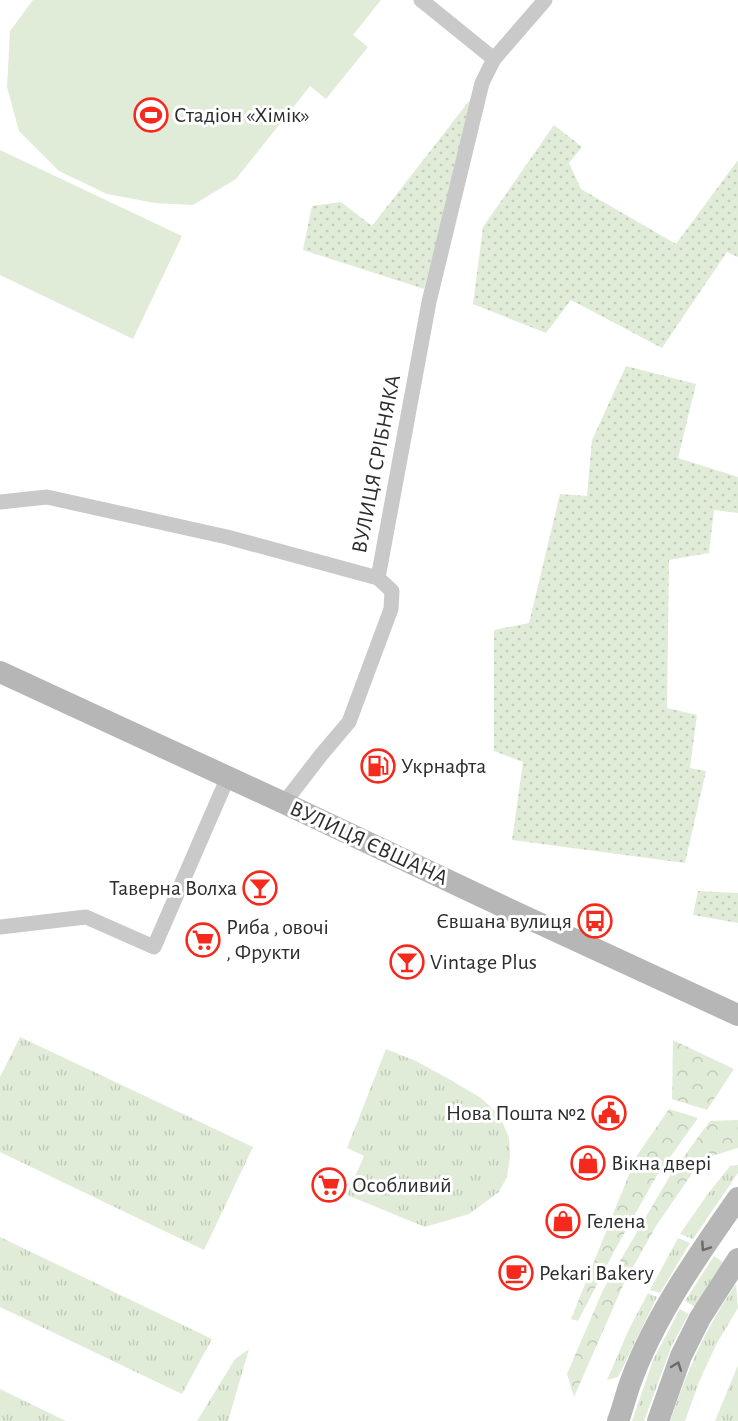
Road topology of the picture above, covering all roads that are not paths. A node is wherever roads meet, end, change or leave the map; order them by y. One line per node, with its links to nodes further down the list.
1 (421, 0): 3 (street)
2 (545, 0): 3 (street, ВУЛИЦЯ СРІБНЯКА)
3 (494, 59): 5 (street, ВУЛИЦЯ СРІБНЯКА)
4 (0, 502): 5 (street, ВУЛИЦЯ СРІБНЯКА)
5 (378, 578): 8 (street)
6 (0, 672): 7 (main road, ВУЛИЦЯ ЄВШАНА)
7 (228, 777): 8 (main road, ВУЛИЦЯ ЄВШАНА); 9 (street)
8 (284, 803): 10 (main road, ВУЛИЦЯ ЄВШАНА)
9 (0, 927)
10 (738, 1015)
11 (738, 1198): 13 (main road, one-way to 13)
12 (738, 1259): 14 (main road, one-way to 12)
13 (618, 1421)
14 (658, 1421)

